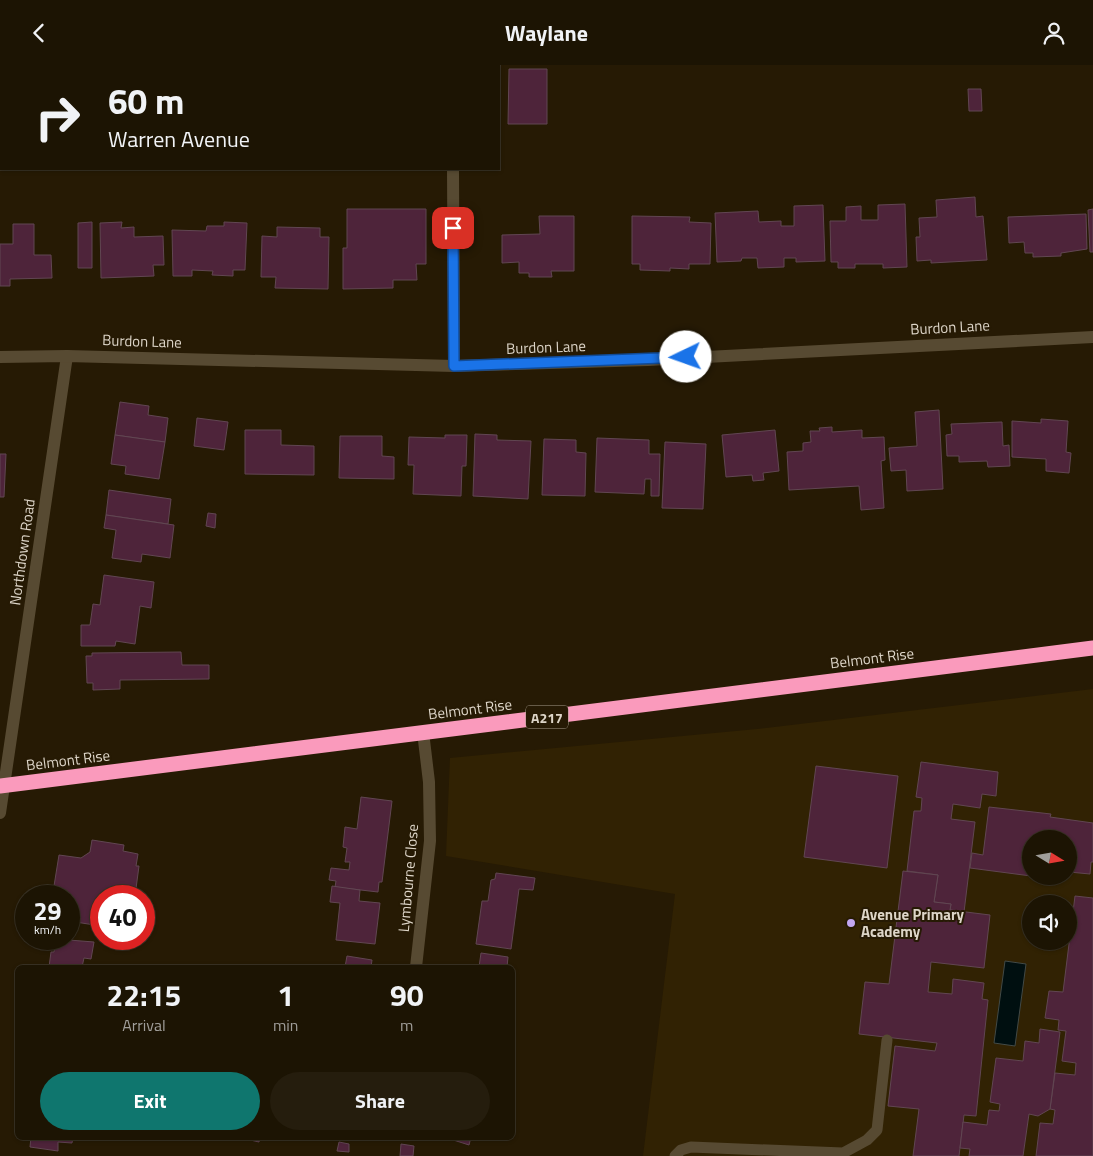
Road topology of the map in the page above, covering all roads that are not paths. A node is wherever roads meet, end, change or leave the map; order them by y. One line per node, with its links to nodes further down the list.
1 (453, 170): 5 (street)
2 (1093, 337): 5 (street, Burdon Lane)
3 (67, 356): 4 (street, Burdon Lane); 5 (street, Burdon Lane); 8 (street, Northdown Road)
4 (0, 357)
5 (454, 366)
6 (1093, 648): 7 (highway, Belmont Rise / A217)
7 (423, 732): 8 (highway, Belmont Rise / A217); 10 (street, Lymbourne Close)
8 (2, 786): 9 (street, Northdown Road)
9 (0, 813)
10 (416, 965)
11 (887, 1040): 12 (lane)
12 (675, 1156)

